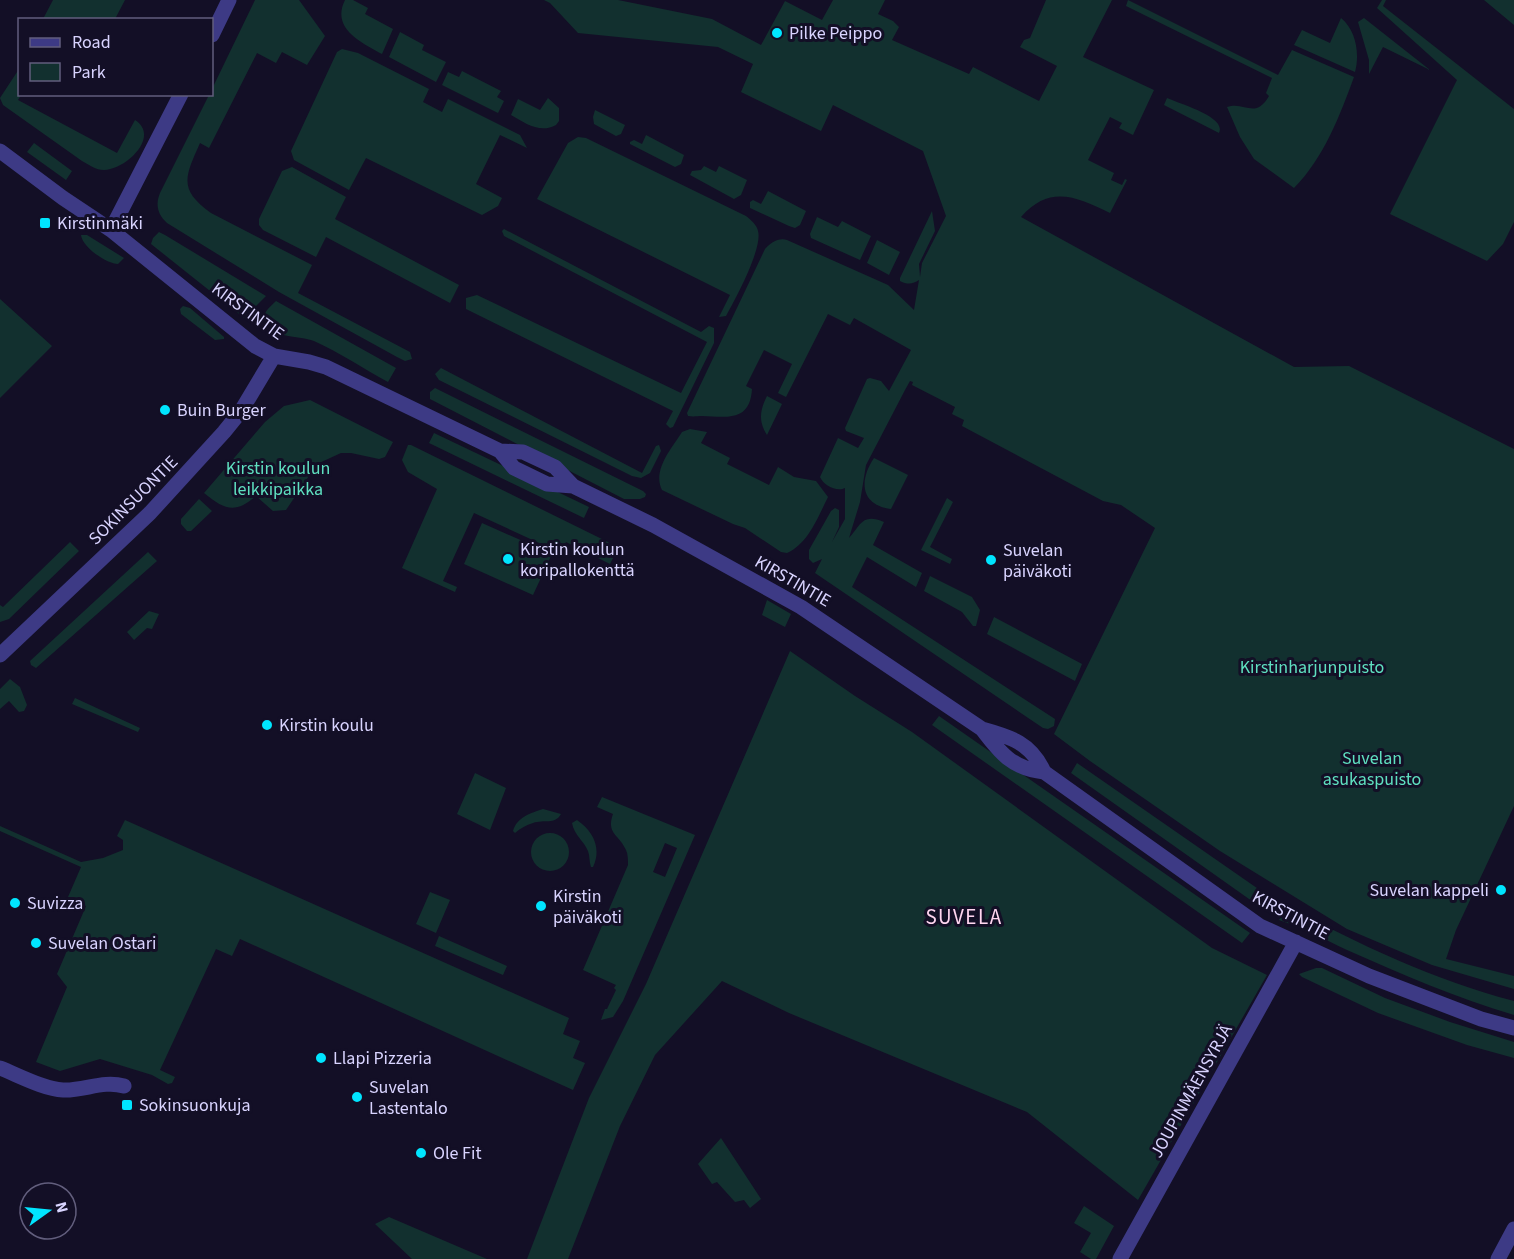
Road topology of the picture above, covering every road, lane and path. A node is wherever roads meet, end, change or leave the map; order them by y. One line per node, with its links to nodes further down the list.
1 (230, 0): 2 (street)
2 (213, 33)
3 (180, 96): 5 (street)
4 (0, 151): 5 (street, KIRSTINTIE)
5 (111, 230): 6 (street, KIRSTINTIE)
6 (274, 356): 7 (street, SOKINSUONTIE); 8 (street, KIRSTINTIE)
7 (0, 654)
8 (1296, 942): 9 (street, KIRSTINTIE); 13 (street, JOUPINMÄENSYRJÄ)
9 (1514, 1028)
10 (0, 1068): 11 (street)
11 (124, 1086)
12 (1514, 1229): 14 (street)
13 (1120, 1259)
14 (1498, 1259)

